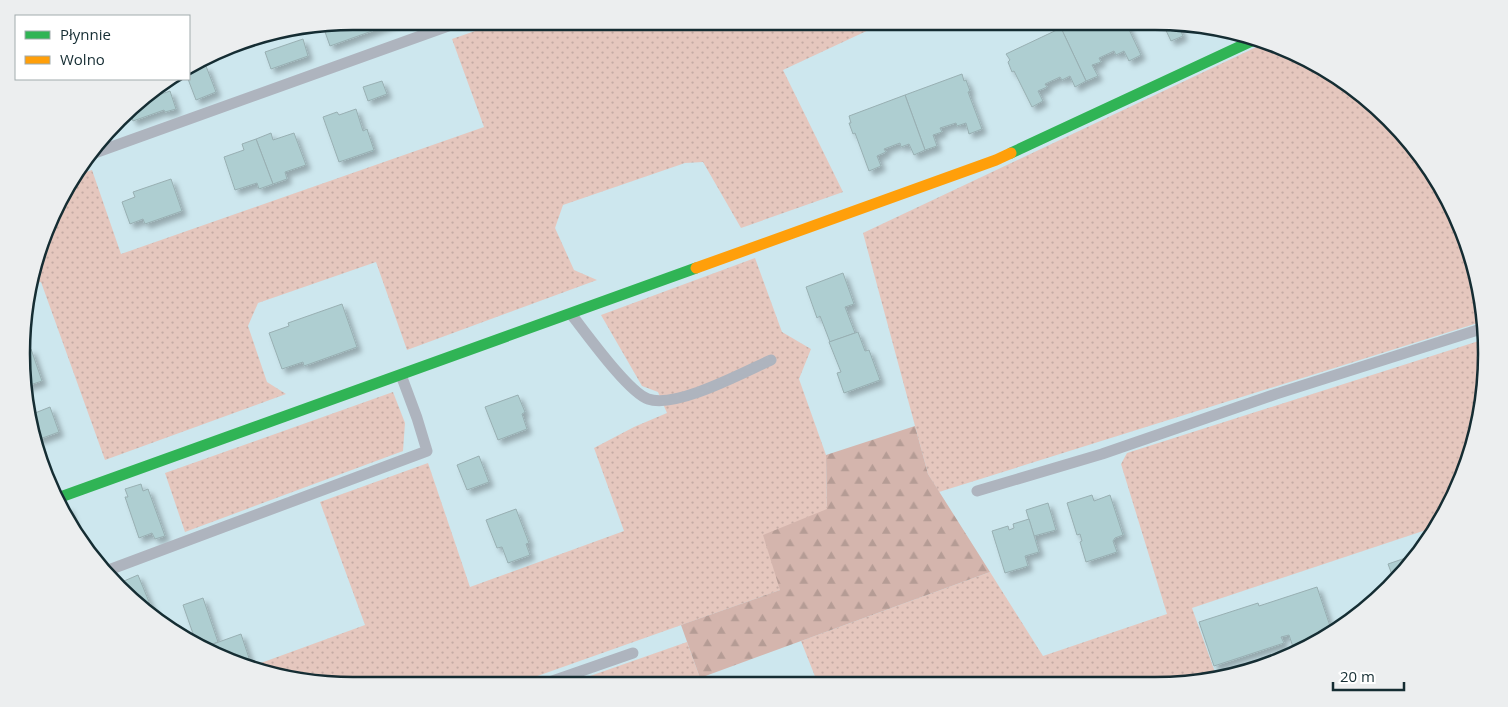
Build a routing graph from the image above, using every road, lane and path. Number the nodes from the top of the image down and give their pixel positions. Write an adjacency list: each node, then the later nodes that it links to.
1 (437, 30): 3 (lane)
2 (1246, 43): 4 (street)
3 (102, 150)
4 (571, 314): 6 (lane); 7 (street)
5 (1477, 330): 8 (lane)
6 (771, 360)
7 (401, 375): 9 (street); 10 (lane)
8 (977, 491)
9 (62, 495)
10 (112, 569)
11 (634, 653): 12 (lane)
12 (564, 677)

